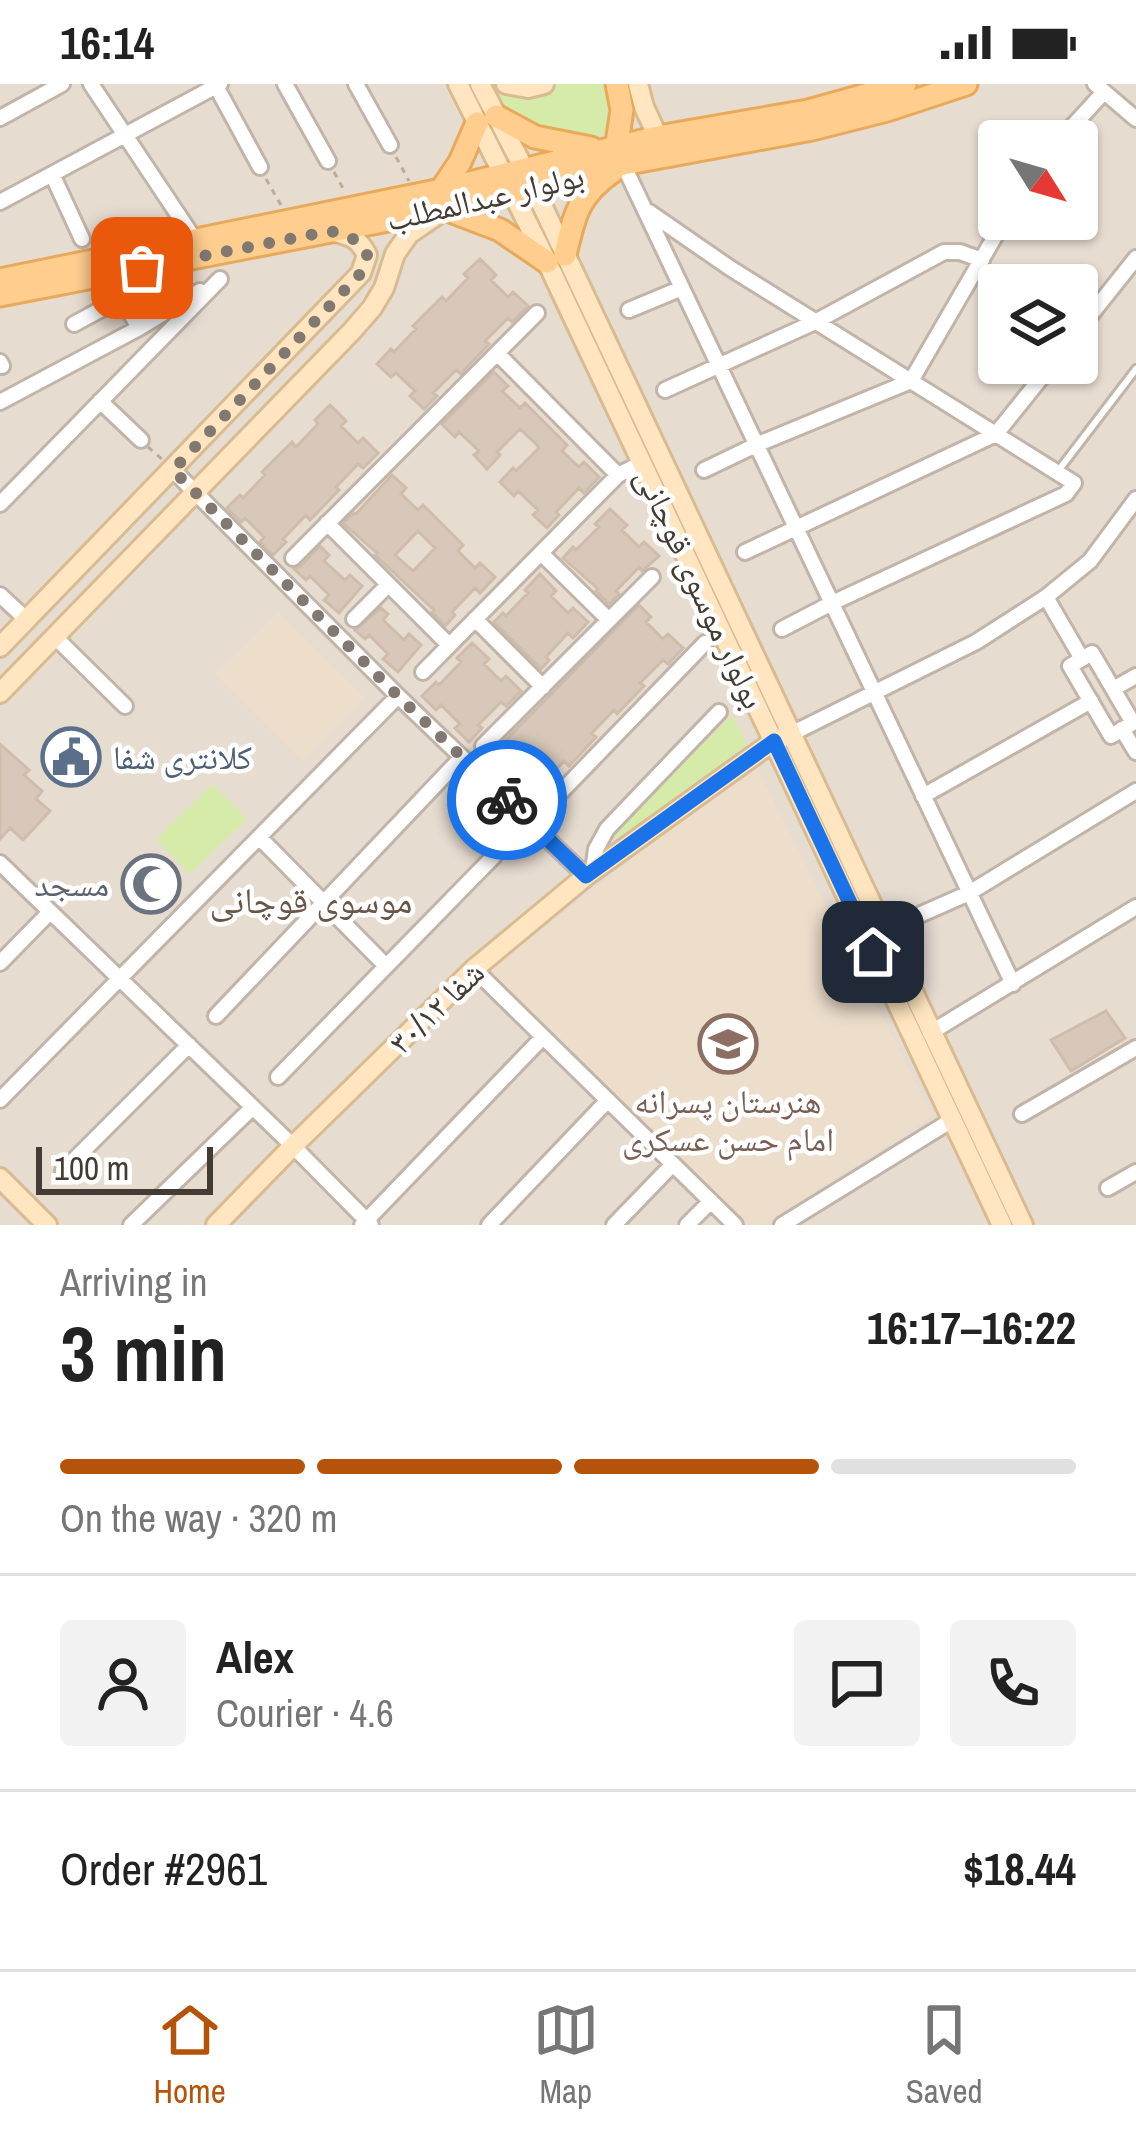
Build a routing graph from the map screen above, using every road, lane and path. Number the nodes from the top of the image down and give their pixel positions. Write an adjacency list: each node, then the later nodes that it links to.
1 (62, 84): 15 (street)
2 (91, 84): 19 (street)
3 (285, 84): 23 (street)
4 (356, 84): 21 (street)
5 (458, 84): 16 (street, بولوار موسوی قوچانی)
6 (480, 84): 16 (street, بولوار موسوی قوچانی)
7 (506, 84): 8 (street)
8 (544, 84)
9 (617, 84): 22 (main road)
10 (638, 84): 20 (street)
11 (904, 84): 20 (main road, بولوار عبدالمطلب)
12 (966, 84): 22 (main road, بولوار عبدالمطلب)
13 (218, 85): 19 (street); 24 (street)
14 (1100, 88): 17 (street); 18 (street)
15 (0, 118)
16 (486, 119): 22 (main road); 26 (street, بولوار موسوی قوچانی); 28 (main road)
17 (1136, 119)
18 (1075, 120)
19 (124, 135): 25 (street); 36 (street)
20 (658, 137): 22 (main road, بولوار عبدالمطلب)
21 (390, 145): 27 (path)
22 (616, 155): 26 (main road, بولوار عبدالمطلب); 31 (street); 38 (main road)
23 (328, 160): 30 (path)
24 (260, 166): 32 (path)
25 (52, 174): 29 (street); 34 (street)
26 (519, 182): 28 (main road, بولوار عبدالمطلب); 38 (street, بولوار موسوی قوچانی)
27 (416, 195): 28 (main road, بولوار عبدالمطلب); 30 (main road, بولوار عبدالمطلب)
28 (443, 200): 33 (main road, بولوار عبدالمطلب); 38 (main road); 51 (street)
29 (0, 202)
30 (353, 208): 32 (main road, بولوار عبدالمطلب)
31 (644, 209): 42 (street); 48 (street)
32 (289, 221): 36 (main road, بولوار عبدالمطلب)
33 (330, 231): 36 (main road, بولوار عبدالمطلب); 45 (street)
34 (82, 239)
35 (993, 240): 39 (street)
36 (202, 248): 40 (street); 41 (main road, بولوار عبدالمطلب); 43 (main road, بولوار عبدالمطلب)
37 (1136, 258): 44 (street)
38 (556, 259): 52 (street, بولوار موسوی قوچانی)
39 (982, 260): 48 (street); 56 (street)
40 (220, 279): 50 (street); 59 (street)
41 (0, 280)
42 (682, 288): 46 (street); 54 (street)
43 (0, 295)
44 (1098, 306)
45 (328, 307): 51 (street); 65 (street)
46 (629, 310)
47 (537, 313): 53 (street)
48 (815, 322): 54 (street); 56 (street)
49 (74, 324): 50 (street)
50 (139, 328): 60 (street)
51 (352, 331): 69 (street)
52 (597, 345): 64 (street, بولوار موسوی قوچانی); 103 (street, بولوار موسوی قوچانی)
53 (497, 353): 68 (street); 72 (street)
54 (719, 366): 58 (street); 63 (street)
55 (1136, 370): 67 (lane)
56 (911, 381): 61 (street); 63 (street)
57 (1036, 384): 61 (street)
58 (665, 390)
59 (100, 401): 62 (street); 71 (street)
60 (0, 402)
61 (996, 434): 67 (street); 73 (street)
62 (141, 440): 65 (path)
63 (757, 445): 66 (street); 73 (street)
64 (642, 463): 68 (street); 103 (street, بولوار موسوی قوچانی)
65 (173, 470): 69 (street); 84 (street)
66 (704, 470)
67 (1057, 472): 81 (street)
68 (618, 475): 75 (street)
69 (195, 490): 87 (street); 98 (street)
70 (1136, 499): 80 (street)
71 (0, 504)
72 (327, 524): 76 (street); 78 (street)
73 (795, 527): 74 (street); 81 (street)
74 (745, 552)
75 (541, 553): 83 (street); 85 (street)
76 (292, 558)
77 (652, 578): 85 (street)
78 (388, 585): 82 (street); 89 (street)
79 (0, 595): 84 (street)
80 (1046, 597): 91 (street); 97 (street)
81 (832, 603): 86 (street); 97 (street)
82 (355, 619)
83 (475, 619): 89 (street); 94 (street)
84 (27, 620): 90 (street)
85 (609, 620): 94 (street)
86 (782, 629)
87 (54, 637): 96 (street); 100 (street)
88 (705, 643): 109 (street)
89 (449, 645): 92 (street)
90 (0, 647)
91 (1082, 659): 95 (street); 99 (street)
92 (423, 672)
93 (1136, 676): 95 (street)
94 (543, 687): 104 (street)
95 (1113, 689): 102 (street)
96 (0, 693)
97 (874, 693): 103 (street); 108 (street)
98 (398, 696): 106 (street); 110 (street)
99 (1091, 701): 102 (street); 108 (street)
100 (125, 706)
101 (718, 712): 113 (street)
102 (1123, 729): 105 (street)
103 (782, 738): 113 (street, شفا ۳۰/۱۲); 125 (street, بولوار موسوی قوچانی); 134 (street, بولوار موسوی قوچانی)
104 (483, 746)
105 (1136, 752)
106 (462, 757): 109 (street); 115 (street)
107 (1136, 791): 114 (street)
108 (923, 796): 114 (street)
109 (531, 823): 113 (street)
110 (259, 837): 115 (street); 122 (street)
111 (494, 856): 120 (street)
112 (0, 863): 117 (street)
113 (590, 874): 121 (street, شفا ۳۰/۱۲)
114 (969, 893): 118 (street); 123 (street)
115 (323, 903): 120 (street); 124 (street)
116 (1136, 907): 123 (street)
117 (50, 912): 119 (street); 122 (street)
118 (917, 916)
119 (0, 963)
120 (386, 966): 129 (street)
121 (474, 969): 126 (street); 135 (street, شفا ۳۰/۱۲)
122 (119, 978): 127 (street); 130 (street)
123 (1012, 984): 125 (street)
124 (216, 1016)
125 (930, 1033): 152 (street, بولوار موسوی قوچانی)
126 (543, 1036): 131 (street); 142 (street)
127 (189, 1046): 132 (street); 137 (street)
128 (1136, 1048): 133 (street)
129 (278, 1077)
130 (0, 1100)
131 (608, 1100): 136 (street); 146 (street)
132 (253, 1107): 135 (street); 144 (street)
133 (1022, 1114)
134 (952, 1120): 150 (street); 151 (street, بولوار موسوی قوچانی)
135 (293, 1146): 142 (street); 145 (street, شفا ۳۰/۱۲)
136 (673, 1164): 141 (street); 147 (street)
137 (63, 1172)
138 (1136, 1172): 140 (street)
139 (0, 1178): 143 (street)
140 (1108, 1188)
141 (711, 1201): 148 (street); 149 (street)
142 (366, 1224)
143 (47, 1225)
144 (131, 1225)
145 (217, 1225)
146 (489, 1225)
147 (614, 1225)
148 (688, 1225)
149 (735, 1225)
150 (782, 1225)
151 (1002, 1225)
152 (1023, 1225)

